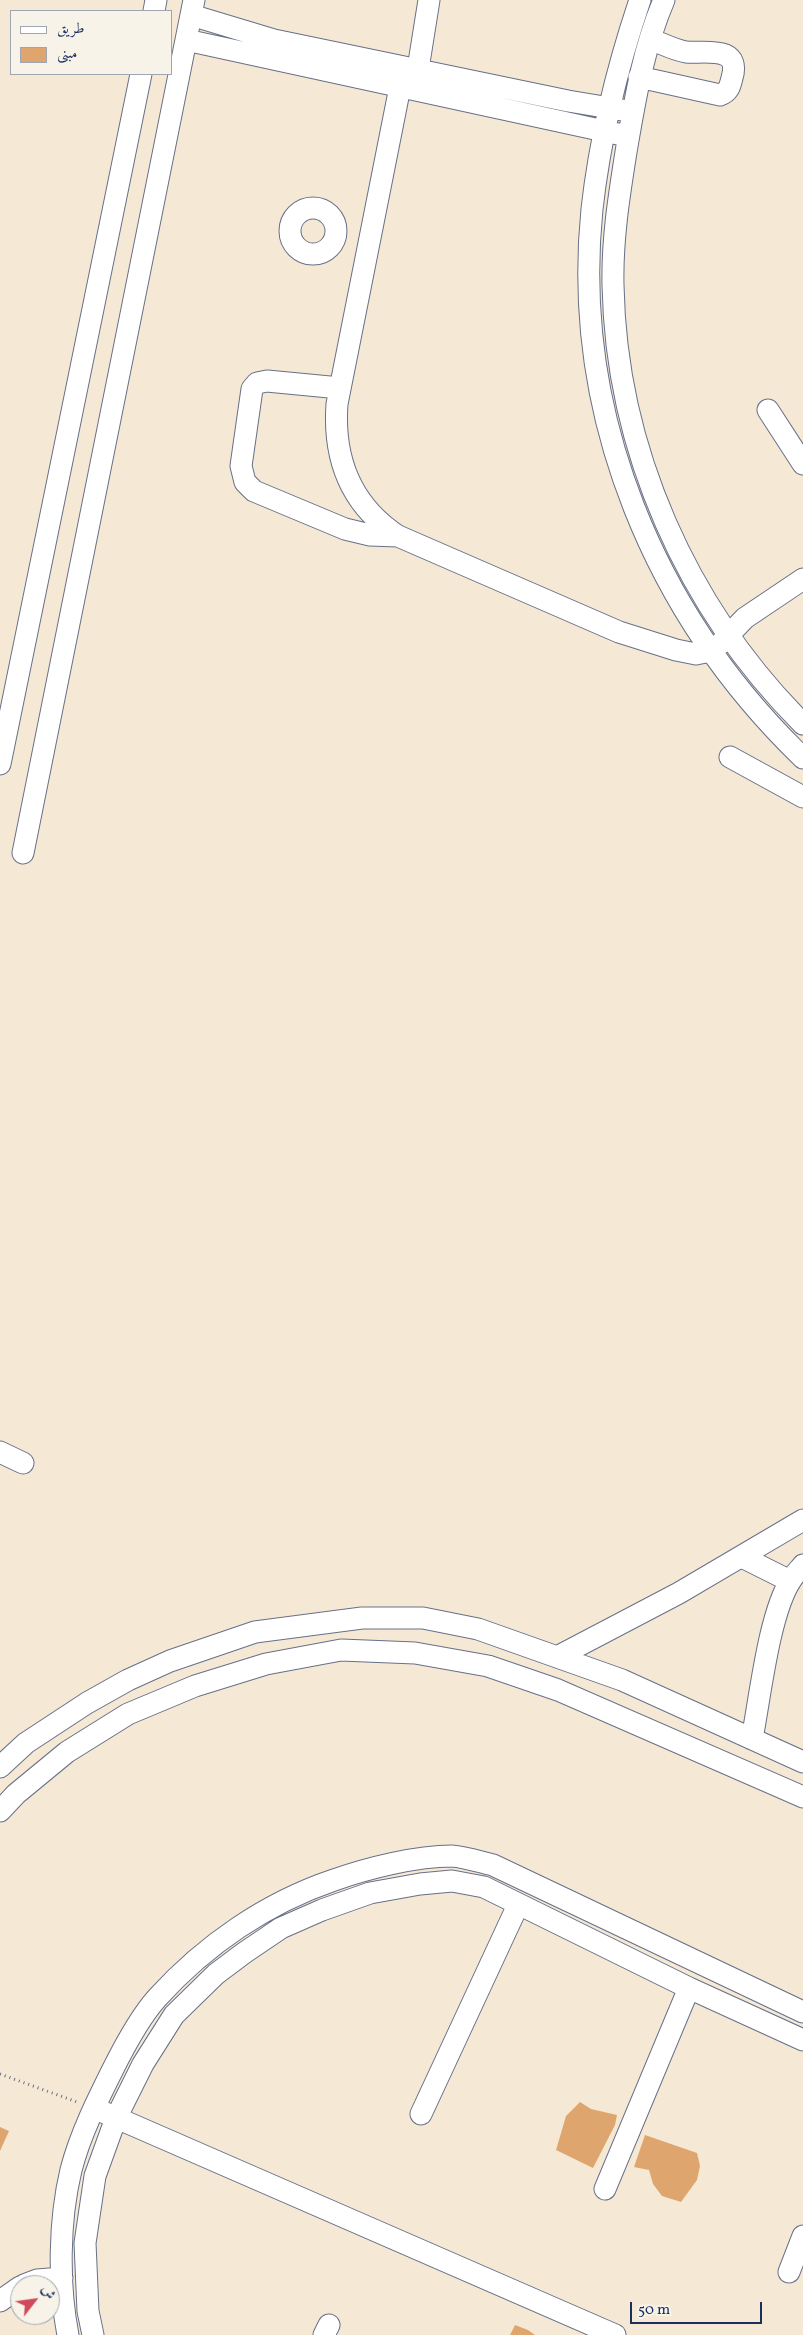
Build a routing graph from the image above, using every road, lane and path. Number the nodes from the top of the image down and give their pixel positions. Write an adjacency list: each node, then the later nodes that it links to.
1 (429, 0): 7 (street)
2 (640, 0): 11 (street)
3 (664, 0): 6 (street)
4 (193, 7): 5 (street); 7 (street)
5 (186, 40): 10 (street); 29 (street)
6 (650, 40): 9 (street); 9 (street)
7 (418, 69): 11 (street)
8 (141, 75): 27 (street)
9 (640, 77): 12 (street)
10 (400, 87): 13 (street); 16 (street)
11 (609, 108): 12 (street); 13 (street)
12 (632, 111): 14 (street)
13 (605, 131): 14 (street); 23 (street)
14 (629, 136): 22 (street)
15 (335, 236): 16 (street)
16 (368, 244): 17 (street)
17 (340, 388): 20 (street); 20 (street)
18 (768, 410): 19 (street)
19 (803, 464)
20 (398, 536): 23 (street)
21 (803, 579): 22 (street)
22 (727, 635): 23 (street); 24 (street)
23 (711, 650): 26 (street)
24 (803, 724)
25 (730, 757): 28 (street)
26 (803, 758)
27 (0, 764)
28 (803, 797)
29 (23, 853)
30 (0, 1452): 31 (street)
31 (22, 1462)
32 (803, 1520): 33 (street)
33 (742, 1556): 34 (street); 35 (street)
34 (797, 1573): 36 (street)
35 (556, 1657): 36 (street); 38 (street)
36 (752, 1739): 37 (street)
37 (796, 1758): 39 (street)
38 (0, 1767)
39 (775, 1784): 40 (street); 41 (street)
40 (803, 1797)
41 (0, 1811)
42 (518, 1905): 43 (street); 48 (street); 49 (street)
43 (689, 1988): 45 (street); 50 (street)
44 (803, 2012): 47 (street)
45 (803, 2040)
46 (0, 2074): 47 (path)
47 (94, 2107): 49 (street); 53 (street)
48 (421, 2114)
49 (116, 2118): 57 (street); 58 (street)
50 (605, 2190)
51 (803, 2236): 52 (street)
52 (788, 2272)
53 (62, 2278): 56 (street)
54 (10, 2292): 55 (street)
55 (0, 2301)
56 (68, 2335)
57 (92, 2335)
58 (615, 2335)

